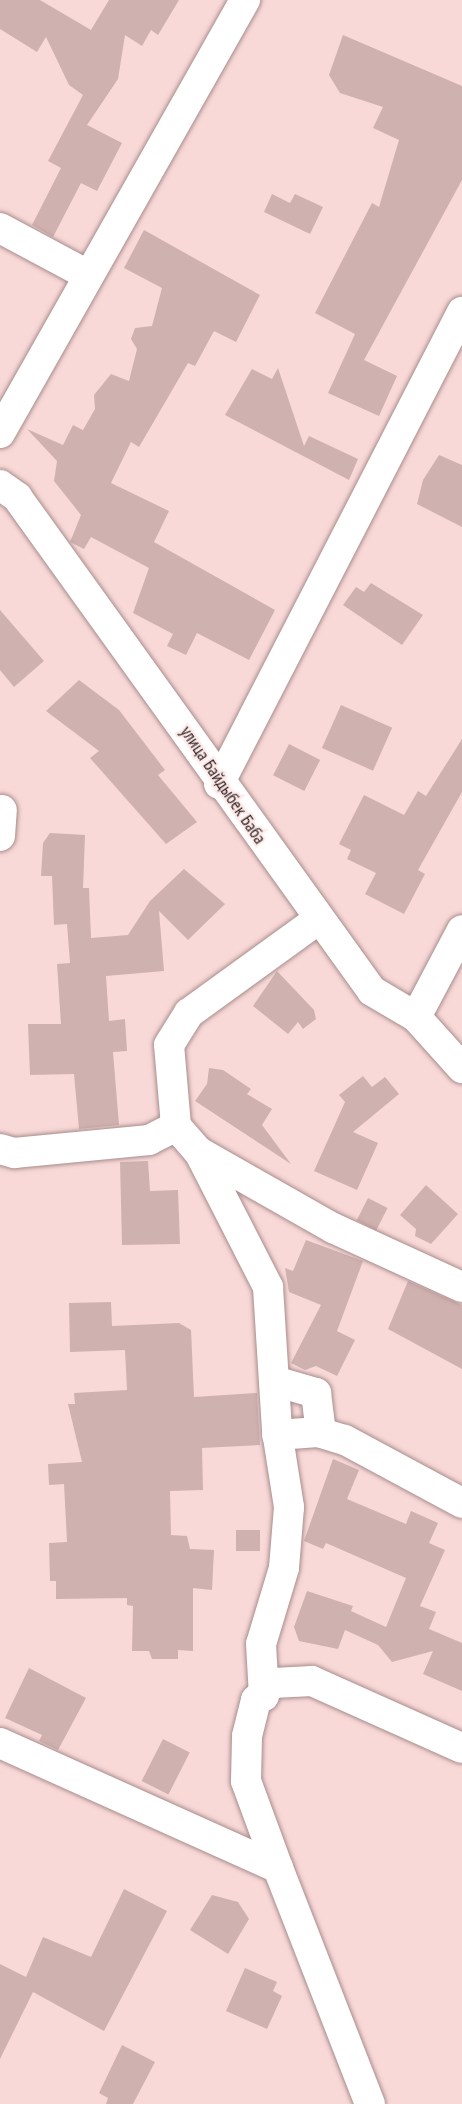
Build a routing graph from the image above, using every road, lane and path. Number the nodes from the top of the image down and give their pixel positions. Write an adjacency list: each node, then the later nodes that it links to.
1 (245, 0): 3 (street)
2 (0, 228): 3 (street)
3 (86, 274): 5 (street)
4 (462, 312): 7 (street)
5 (0, 433)
6 (0, 485): 7 (street, улица Байдыбек Баба)
7 (219, 784): 8 (street, улица Байдыбек Баба)
8 (319, 919): 10 (street, улица Байдыбек Баба); 12 (street)
9 (462, 930): 10 (street)
10 (416, 1017): 11 (street, улица Байдыбек Баба)
11 (462, 1068)
12 (176, 1126): 13 (street); 14 (street)
13 (0, 1149)
14 (199, 1152): 15 (street); 16 (street)
15 (462, 1287)
16 (274, 1382): 17 (street); 18 (street)
17 (321, 1433): 18 (street); 19 (street)
18 (277, 1435): 20 (street)
19 (462, 1503)
20 (264, 1696): 22 (street); 23 (street)
21 (0, 1743): 23 (street)
22 (462, 1748)
23 (278, 1868): 24 (street)
24 (370, 2104)

